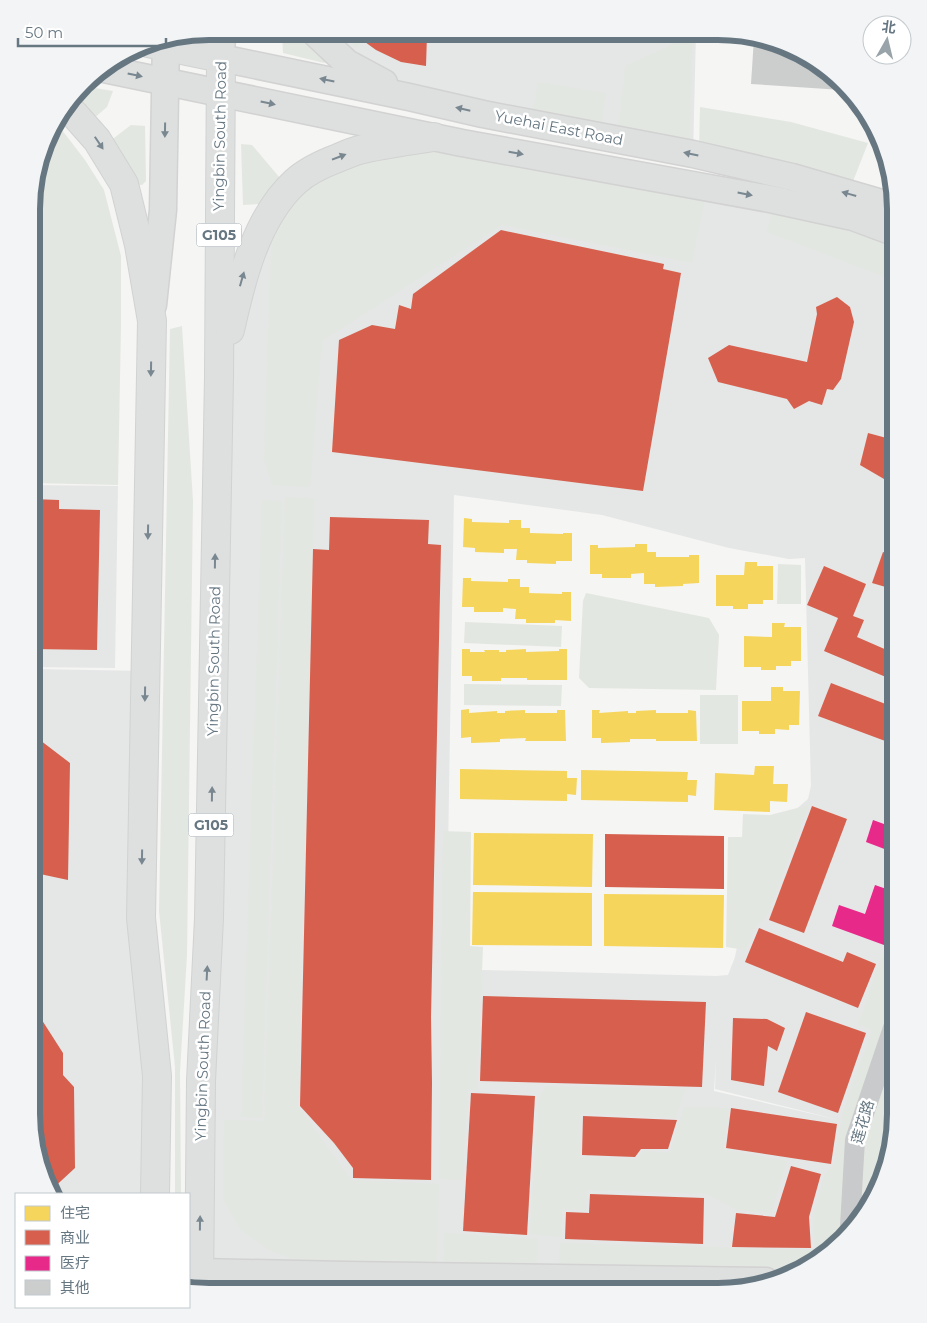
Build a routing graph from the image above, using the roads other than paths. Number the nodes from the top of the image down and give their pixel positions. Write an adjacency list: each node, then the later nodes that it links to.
1 (222, 40): 5 (main road, Yingbin South Road)
2 (323, 40): 9 (main road)
3 (169, 45): 5 (highway)
4 (161, 47): 7 (main road)
5 (221, 58): 8 (highway, Yingbin South Road / G105); 9 (main road, Yuehai East Road, one-way to 5)
6 (113, 71): 7 (main road, Yuehai East Road, one-way to 7)
7 (166, 82): 8 (main road, Yuehai East Road); 14 (main road, one-way to 14)
8 (221, 93): 11 (main road, Yuehai East Road, one-way to 11); 15 (highway, Yingbin South Road / G105)
9 (409, 97): 12 (main road, Yuehai East Road, one-way to 9)
10 (71, 112): 14 (highway, one-way to 14)
11 (434, 137): 13 (main road, Yuehai East Road, one-way to 13); 15 (highway, one-way to 11)
12 (887, 205)
13 (887, 230)
14 (152, 321): 17 (highway, one-way to 17)
15 (218, 377): 19 (highway, Yingbin South Road / G105, one-way to 15)
16 (887, 1046): 18 (street, 莲花路)
17 (155, 1193)
18 (850, 1218)
19 (199, 1281): 20 (main road)
20 (747, 1281)

